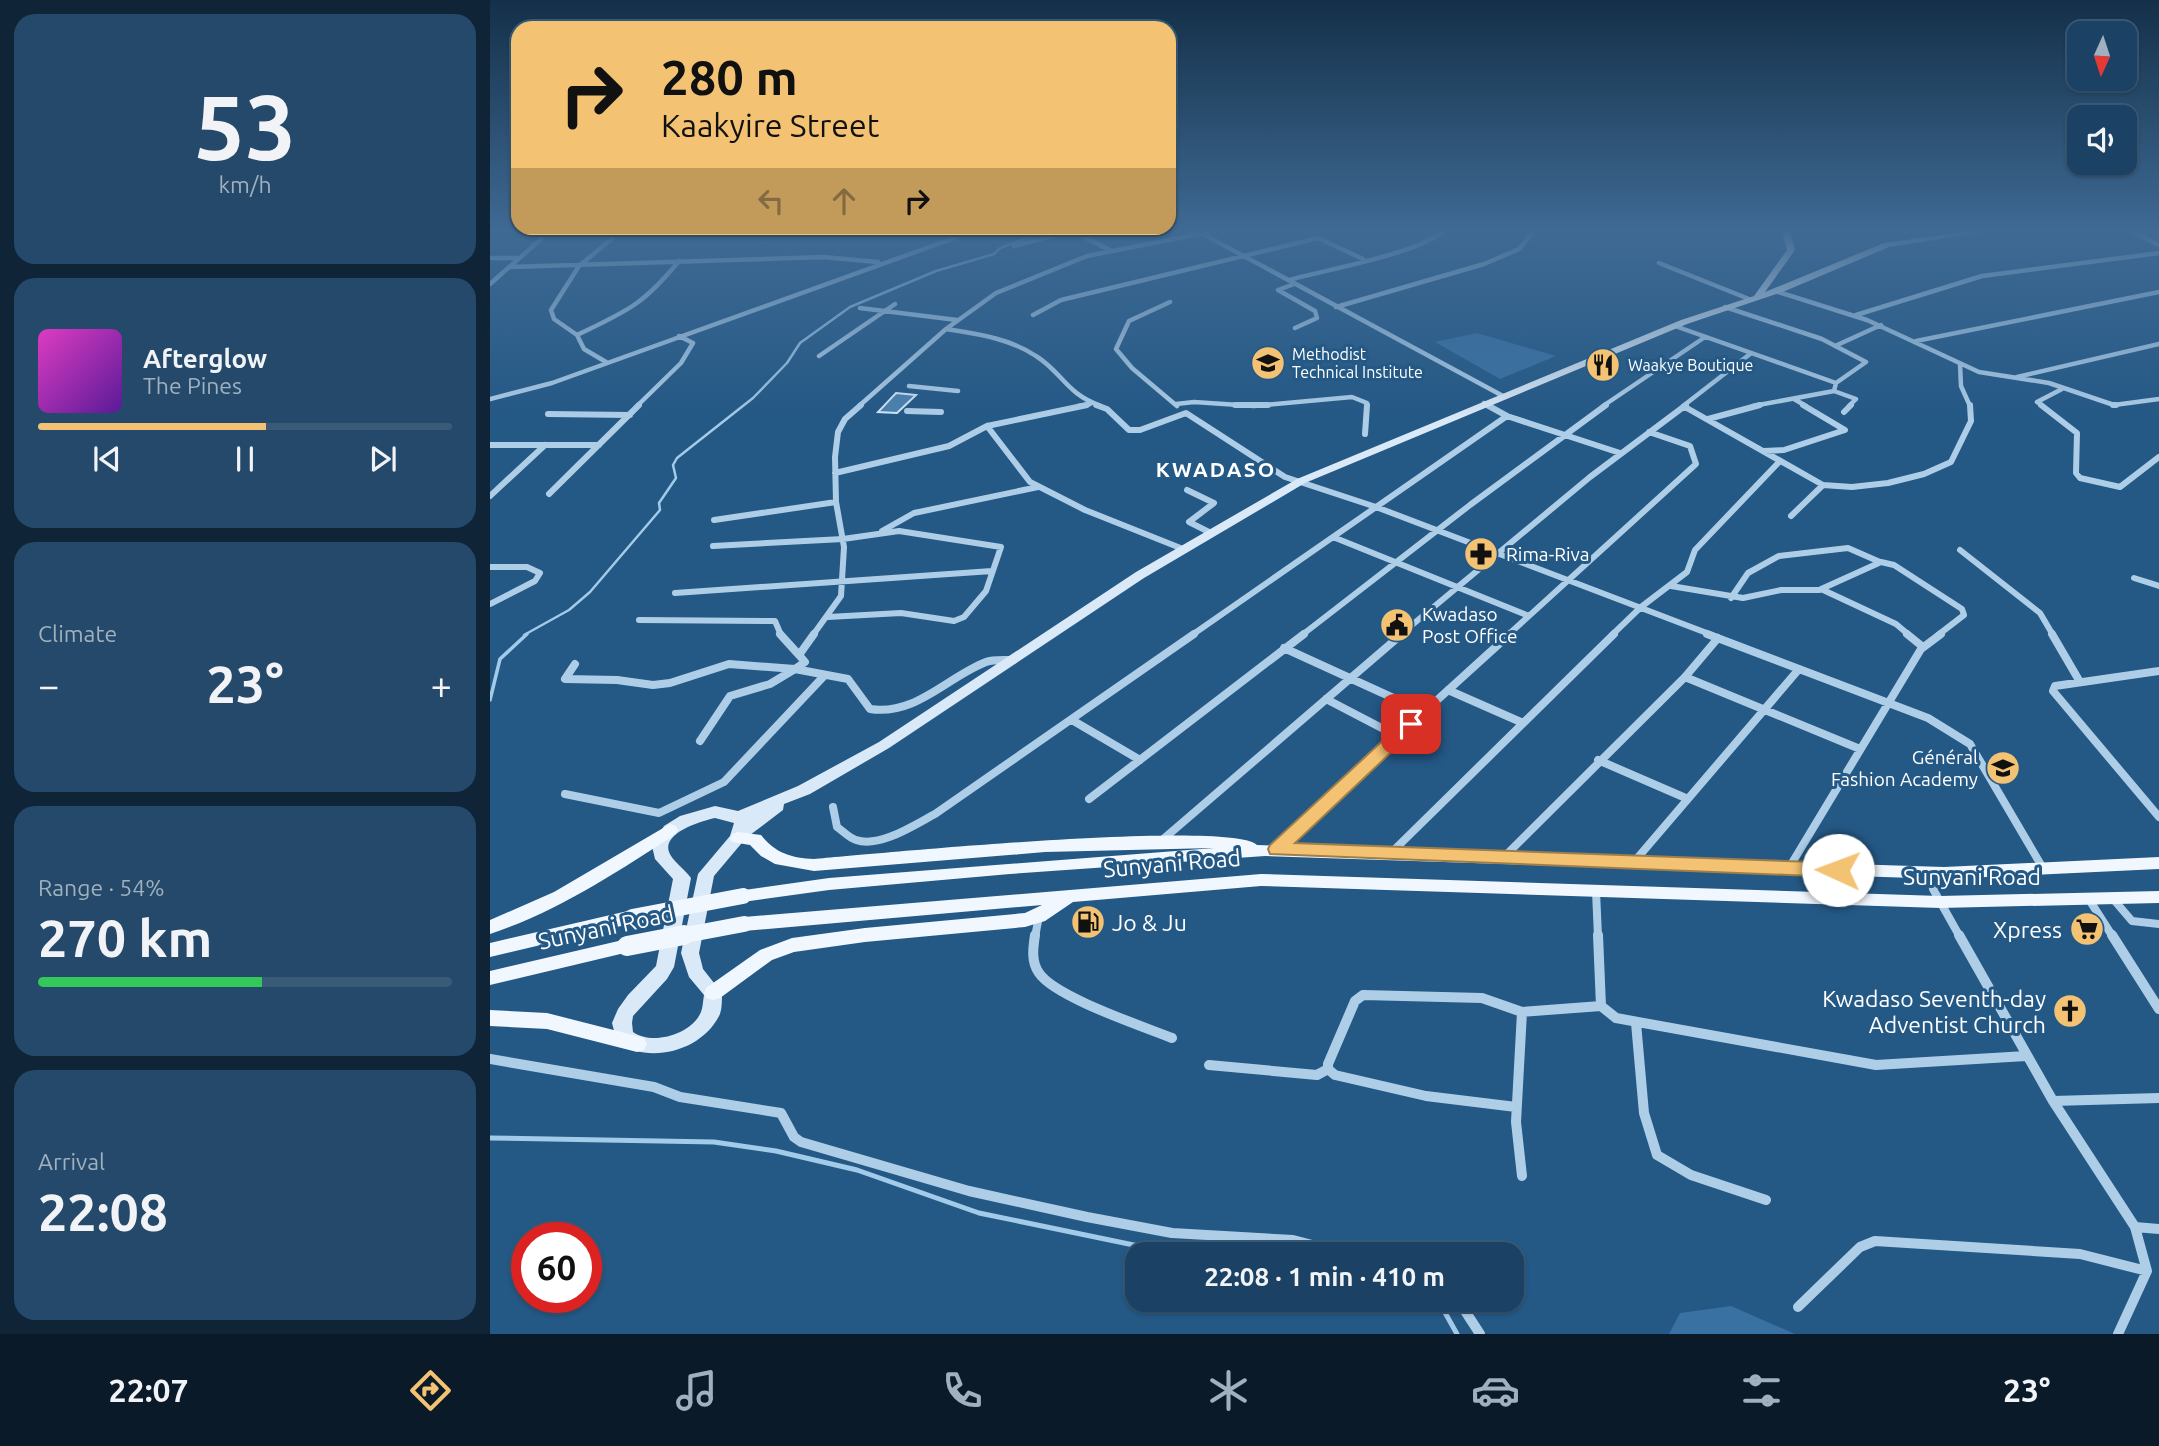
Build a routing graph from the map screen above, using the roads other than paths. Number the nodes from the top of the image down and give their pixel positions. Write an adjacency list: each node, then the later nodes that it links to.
1 (561, 294): 29 (street)
2 (651, 294): 29 (street)
3 (795, 294): 30 (street)
4 (996, 294): 24 (street)
5 (1085, 294): 22 (street)
6 (1287, 294): 27 (street)
7 (1314, 294): 18 (street)
8 (1378, 294): 18 (street)
9 (1745, 294): 15 (street)
10 (1756, 294): 15 (street)
11 (1763, 294): 15 (street)
12 (1786, 294): 23 (street)
13 (1922, 294): 23 (street)
14 (2148, 294): 32 (street)
15 (1753, 297): 19 (street)
16 (1170, 302): 51 (street)
17 (895, 304): 21 (street)
18 (1336, 307): 45 (street)
19 (1726, 307): 26 (street); 34 (street)
20 (860, 308): 21 (street)
21 (882, 312): 24 (street); 36 (street)
22 (1033, 315)
23 (1854, 315): 25 (street)
24 (958, 320): 28 (street)
25 (1881, 325): 32 (street); 34 (street)
26 (1675, 326): 31 (street); 45 (street)
27 (1294, 328)
28 (946, 329): 50 (street); 72 (street)
29 (577, 335): 37 (street)
30 (678, 336): 37 (street); 58 (street)
31 (1705, 337): 35 (street); 64 (street)
32 (1916, 341): 38 (street)
33 (2159, 344): 39 (street)
34 (1835, 346): 40 (street)
35 (1750, 354): 40 (street); 52 (street)
36 (820, 356)
37 (606, 362): 47 (street)
38 (1960, 364): 39 (street); 74 (street)
39 (2012, 378): 42 (street)
40 (1836, 383): 44 (street)
41 (909, 386): 43 (street)
42 (2063, 388): 48 (street); 70 (street)
43 (958, 391)
44 (1834, 391): 46 (street); 55 (street)
45 (1503, 396): 49 (street)
46 (1793, 398): 60 (street); 68 (street)
47 (490, 399)
48 (2159, 399)
49 (1484, 403): 59 (street); 73 (street)
50 (1091, 404): 56 (street); 61 (street)
51 (1175, 404): 56 (street); 63 (street)
52 (1685, 407): 60 (street); 62 (street)
53 (907, 411): 54 (street)
54 (941, 412)
55 (1844, 412)
56 (1186, 413): 73 (street)
57 (548, 414): 58 (street)
58 (631, 415): 67 (street)
59 (1507, 416): 64 (street); 80 (street)
60 (1708, 419): 68 (street)
61 (987, 426): 72 (street); 75 (street)
62 (1649, 432): 69 (street); 97 (street)
63 (1365, 434)
64 (1563, 435): 69 (street); 83 (street)
65 (490, 444): 66 (street)
66 (545, 445): 67 (street); 78 (street)
67 (599, 445): 77 (street)
68 (1761, 451): 71 (street)
69 (1620, 453): 91 (street)
70 (2159, 457)
71 (1780, 461): 74 (street); 99 (street)
72 (835, 472): 79 (street)
73 (1301, 481): 80 (street); 85 (street)
74 (1823, 485): 81 (street)
75 (1038, 486): 84 (street); 89 (street)
76 (1188, 490): 85 (street)
77 (549, 494)
78 (490, 496)
79 (836, 502): 82 (street); 87 (street)
80 (1376, 507): 83 (street); 86 (street)
81 (1791, 516)
82 (714, 520)
83 (1437, 530): 91 (street); 92 (street)
84 (880, 531): 87 (street); 95 (street)
85 (1211, 533): 89 (street)
86 (1332, 537): 92 (street); 128 (street)
87 (843, 539): 88 (street); 98 (street)
88 (713, 546)
89 (1183, 549): 114 (street)
90 (1960, 550): 122 (street)
91 (1497, 554): 97 (street); 101 (street)
92 (1395, 562): 101 (street); 112 (street)
93 (1881, 562): 102 (street); 104 (street); 111 (street)
94 (490, 567): 105 (street)
95 (992, 571): 98 (street); 108 (street)
96 (2134, 578): 100 (street)
97 (1568, 581): 106 (street); 107 (street)
98 (843, 582): 103 (street); 108 (street)
99 (1671, 586): 104 (street); 106 (street)
100 (2159, 586)
101 (1458, 587): 107 (street); 121 (street)
102 (1821, 589): 104 (street); 111 (street)
103 (675, 593)
104 (1731, 598)
105 (490, 604)
106 (1641, 607): 110 (street); 129 (street)
107 (1529, 616): 123 (street)
108 (828, 617): 113 (street)
109 (639, 620): 113 (street)
110 (1718, 638): 117 (street); 120 (street)
111 (1923, 647): 125 (street)
112 (1284, 648): 121 (street); 133 (street)
113 (799, 655): 116 (street)
114 (1014, 660): 119 (street); 141 (street)
115 (575, 663): 116 (street)
116 (795, 669): 119 (street); 131 (street)
117 (1798, 669): 125 (street); 126 (street)
118 (2159, 671): 122 (street)
119 (824, 676): 135 (street)
120 (1685, 677): 126 (street); 134 (street)
121 (1351, 678): 124 (street); 127 (street)
122 (2080, 682): 139 (street)
123 (1448, 690): 127 (street); 129 (street)
124 (1326, 699): 130 (street); 142 (street)
125 (1887, 702): 132 (street); 149 (street)
126 (1766, 708): 132 (street); 137 (street)
127 (1424, 712): 130 (street)
128 (1072, 720): 133 (street); 138 (street)
129 (1522, 723): 144 (street)
130 (1397, 736): 143 (street)
131 (700, 741)
132 (1860, 749): 148 (street)
133 (1140, 760): 136 (street)
134 (1598, 760): 137 (street); 145 (street)
135 (565, 794)
136 (1088, 799)
137 (1688, 799): 146 (street)
138 (833, 807)
139 (2159, 817)
140 (670, 830): 141 (street); 159 (main road); 169 (street)
141 (739, 830): 142 (main road); 162 (street)
142 (1160, 841): 143 (main road)
143 (1271, 849): 144 (main road); 160 (main road, bridge)
144 (1392, 852): 145 (main road)
145 (1505, 856): 146 (main road)
146 (1634, 862): 148 (main road)
147 (2159, 863): 149 (main road)
148 (1789, 868): 150 (main road)
149 (2044, 870): 150 (main road)
150 (1944, 873): 156 (street)
151 (1596, 891): 152 (main road, Sunyani Road); 156 (main road, Sunyani Road); 163 (street)
152 (1070, 896): 157 (main road); 161 (main road, Sunyani Road, bridge)
153 (2159, 897): 154 (main road, Sunyani Road)
154 (2114, 900): 155 (main road, Sunyani Road); 158 (street)
155 (2090, 901): 156 (main road, Sunyani Road); 164 (street)
156 (1940, 902): 170 (street)
157 (1039, 916): 162 (main road); 168 (street)
158 (2159, 924)
159 (490, 927)
160 (490, 950)
161 (490, 978)
162 (713, 993): 169 (street)
163 (1601, 1006): 165 (street); 167 (street)
164 (2159, 1009)
165 (1522, 1012): 173 (street); 176 (street)
166 (490, 1018): 169 (main road)
167 (1636, 1023): 170 (street); 178 (street)
168 (1172, 1038)
169 (637, 1044)
170 (2026, 1056): 175 (street)
171 (490, 1059): 181 (street)
172 (1209, 1065): 173 (street)
173 (1328, 1069): 176 (street)
174 (2159, 1098): 175 (street)
175 (2053, 1101): 179 (street)
176 (1516, 1107): 177 (street)
177 (1522, 1176)
178 (1766, 1200)
179 (2135, 1227): 180 (street); 182 (street)
180 (2159, 1229)
181 (1301, 1242)
182 (2147, 1271): 183 (street); 186 (street)
183 (1798, 1307)
184 (1465, 1312): 185 (street)
185 (1479, 1334)
186 (2118, 1334)

